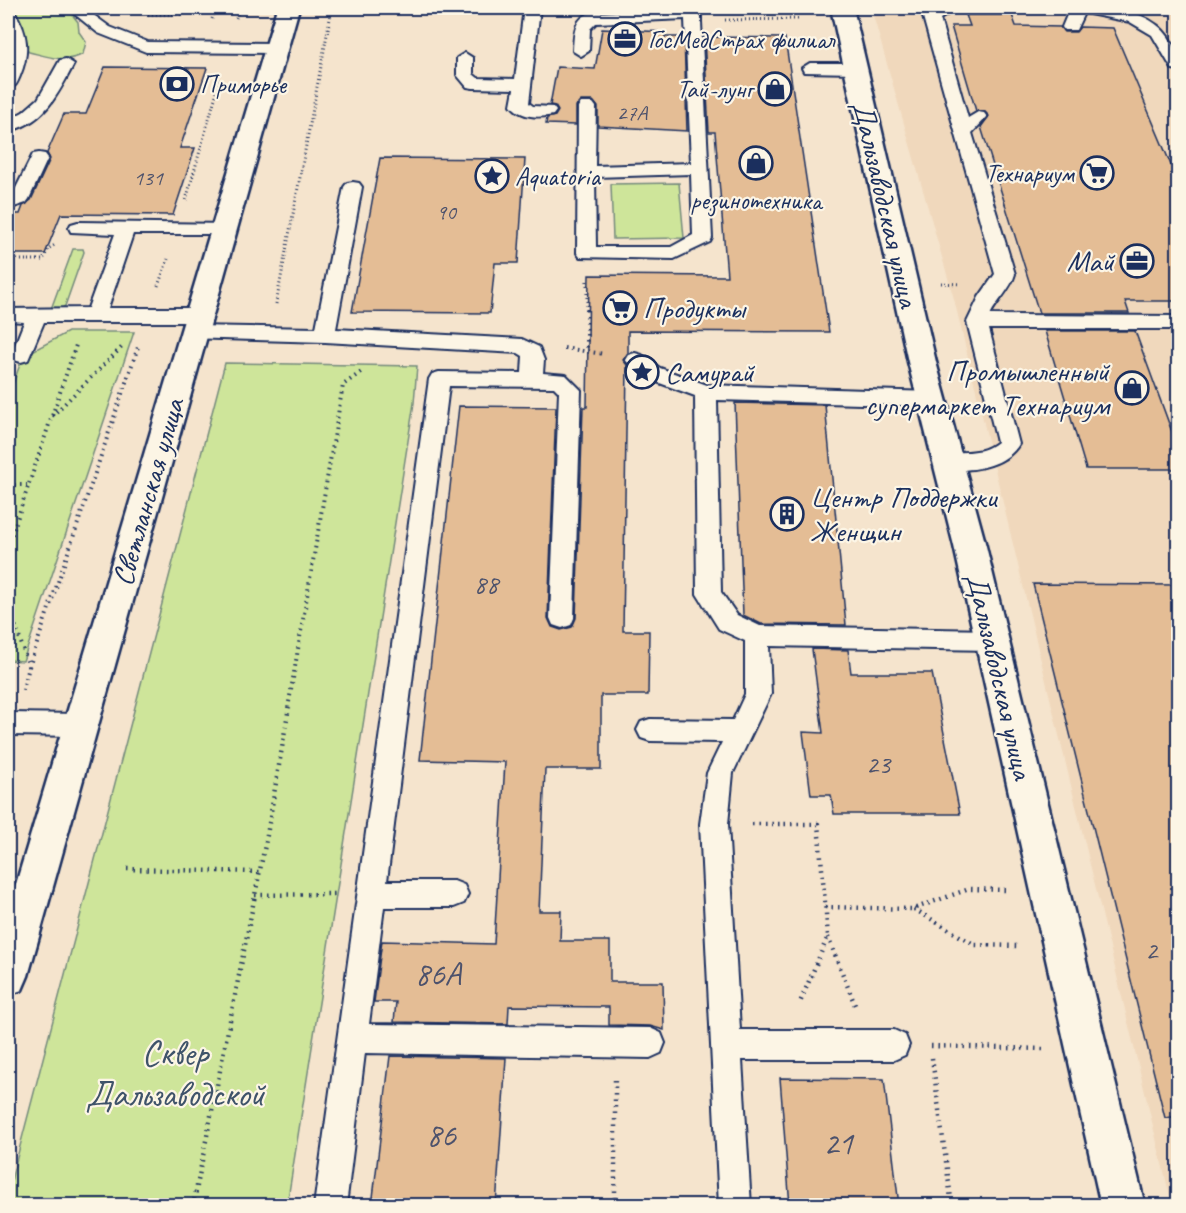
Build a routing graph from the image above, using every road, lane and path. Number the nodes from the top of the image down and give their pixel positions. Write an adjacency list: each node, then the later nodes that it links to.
1 (75, 8): 19 (lane)
2 (185, 8): 13 (path)
3 (288, 8): 19 (street, Светланская улица)
4 (332, 8): 50 (path)
5 (532, 8): 27 (lane)
6 (842, 8): 25 (street, Дальзаводская улица)
7 (950, 8): 32 (lane)
8 (1078, 8): 16 (lane)
9 (1083, 8): 11 (lane)
10 (696, 11): 20 (lane); 34 (lane)
11 (1133, 13): 17 (lane)
12 (8, 14): 26 (lane)
13 (183, 14)
14 (799, 19): 15 (path)
15 (740, 20)
16 (1070, 27)
17 (1158, 32): 18 (lane); 23 (lane)
18 (1179, 32)
19 (276, 48): 40 (street, Светланская улица)
20 (581, 51)
21 (465, 58): 27 (lane)
22 (66, 64): 31 (lane)
23 (1179, 64)
24 (810, 68): 25 (lane)
25 (856, 68): 59 (street, Дальзаводская улица)
26 (8, 84)
27 (522, 84): 29 (lane)
28 (587, 107): 35 (lane)
29 (547, 111)
30 (978, 117): 32 (lane)
31 (8, 126)
32 (963, 132): 47 (lane)
33 (39, 158): 37 (lane)
34 (699, 168): 35 (lane); 42 (lane)
35 (586, 172): 42 (lane)
36 (353, 187): 51 (lane)
37 (8, 204)
38 (78, 228): 39 (lane)
39 (126, 228): 40 (lane); 46 (lane)
40 (224, 228): 49 (street, Светланская улица)
41 (56, 244): 43 (path)
42 (587, 253): 54 (path)
43 (13, 260)
44 (8, 315): 45 (lane)
45 (37, 315): 46 (lane); 55 (lane)
46 (91, 315): 49 (lane); 60 (path)
47 (977, 321): 48 (lane); 61 (lane)
48 (1179, 322)
49 (196, 324): 50 (lane); 71 (street, Светланская улица)
50 (270, 334): 51 (lane)
51 (325, 335): 52 (lane)
52 (405, 339): 57 (lane); 76 (path)
53 (128, 341): 60 (path)
54 (587, 350)
55 (21, 356)
56 (635, 360): 58 (lane)
57 (532, 379): 66 (lane); 78 (lane)
58 (705, 392): 59 (lane); 67 (lane)
59 (932, 399): 61 (street, Дальзаводская улица)
60 (52, 416): 62 (path)
61 (948, 461): 68 (street, Дальзаводская улица)
62 (27, 485): 63 (path); 64 (path)
63 (8, 486)
64 (8, 546)
65 (8, 603): 69 (path)
66 (562, 618)
67 (757, 636): 68 (lane); 73 (lane)
68 (992, 640): 98 (street, Дальзаводская улица)
69 (24, 690)
70 (8, 724): 71 (lane)
71 (81, 725): 85 (street, Светланская улица)
72 (650, 730): 73 (lane)
73 (741, 731): 74 (lane)
74 (714, 824): 81 (path); 89 (lane)
75 (127, 869): 76 (path)
76 (259, 872): 80 (path)
77 (1009, 891): 82 (path)
78 (372, 894): 79 (lane); 80 (path); 86 (lane)
79 (454, 894)
80 (255, 895): 93 (path)
81 (825, 907): 82 (path); 83 (path)
82 (913, 909): 84 (path)
83 (828, 936): 90 (path); 91 (path)
84 (1029, 947)
85 (8, 976)
86 (351, 1038): 87 (lane); 94 (lane)
87 (615, 1043): 88 (lane); 95 (path)
88 (650, 1043)
89 (727, 1045): 90 (lane); 96 (lane)
90 (783, 1045): 91 (lane)
91 (882, 1045)
92 (1047, 1049): 97 (path)
93 (193, 1206)
94 (330, 1206)
95 (615, 1206)
96 (735, 1206)
97 (952, 1206)
98 (1123, 1206)

